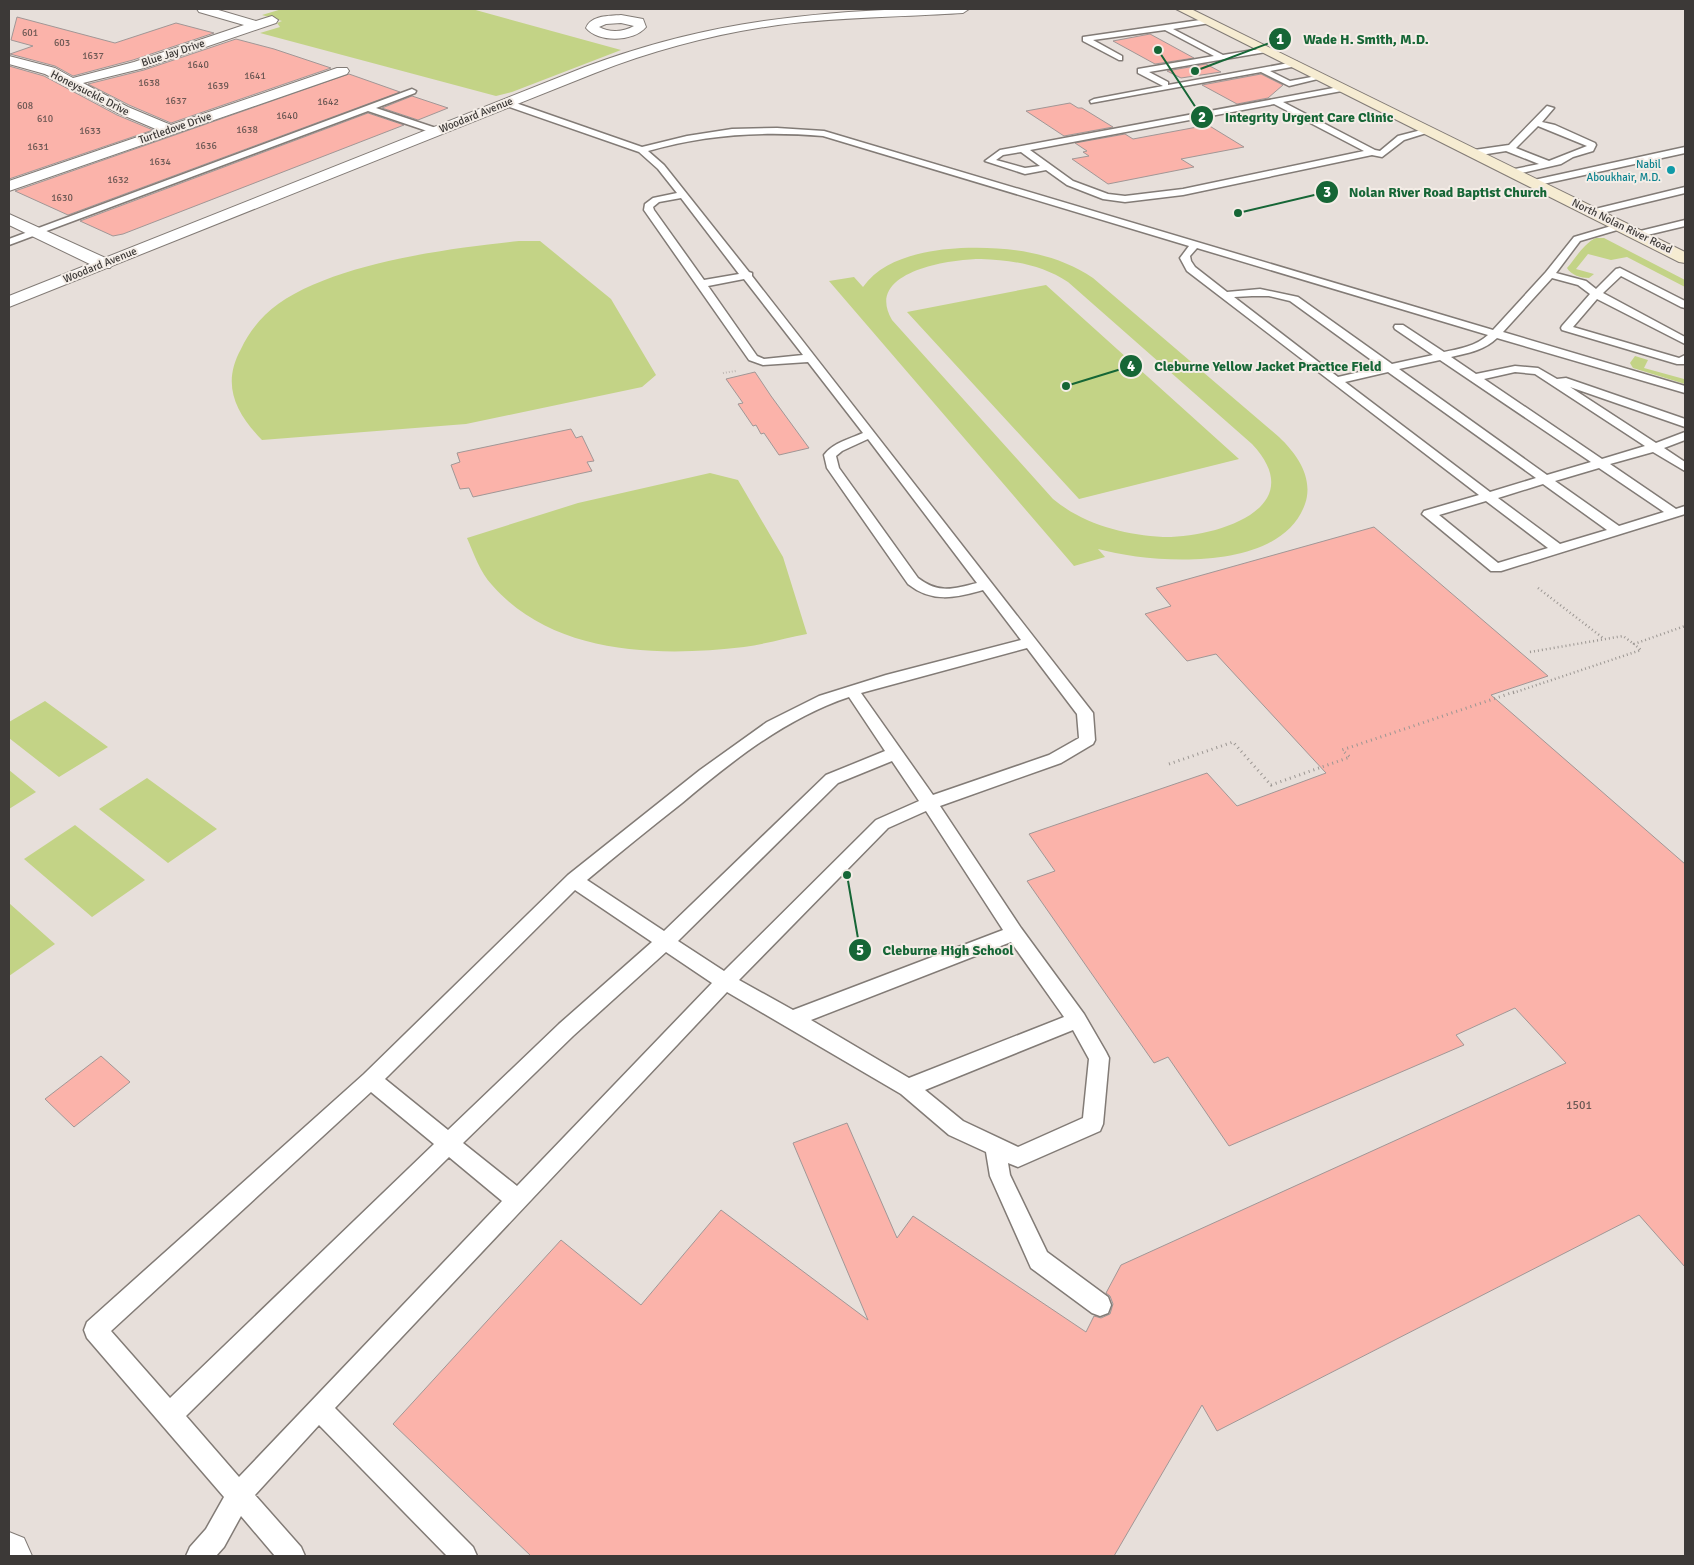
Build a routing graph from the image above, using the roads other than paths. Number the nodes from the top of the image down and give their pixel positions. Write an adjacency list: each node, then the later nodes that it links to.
1 (203, 9): 8 (street)
2 (638, 9): 10 (street)
3 (962, 9): 5 (street, Woodard Avenue)
4 (1182, 9): 7 (main road, North Nolan River Road)
5 (888, 11): 10 (street, Woodard Avenue)
6 (272, 20): 8 (street, Blue Jay Drive)
7 (1207, 21): 9 (lane); 11 (main road, North Nolan River Road)
8 (255, 25): 19 (street, Blue Jay Drive)
9 (1166, 28): 12 (lane); 13 (lane)
10 (662, 44): 25 (street, Woodard Avenue)
11 (1266, 50): 12 (lane); 15 (main road, North Nolan River Road)
12 (1222, 57): 20 (lane)
13 (1119, 58)
14 (9, 60): 19 (street, Honeysuckle Drive)
15 (1294, 64): 16 (lane); 18 (main road, North Nolan River Road)
16 (1262, 70): 18 (lane); 23 (lane)
17 (342, 71): 29 (street, Turtledove Drive)
18 (1322, 77): 21 (main road, North Nolan River Road)
19 (72, 82): 29 (street, Honeysuckle Drive)
20 (1165, 84)
21 (1344, 88): 24 (lane); 31 (main road, North Nolan River Road)
22 (412, 91): 26 (lane)
23 (1094, 101)
24 (1275, 101): 33 (lane); 36 (lane)
25 (507, 103): 30 (street, Woodard Avenue); 34 (lane)
26 (368, 108): 30 (lane); 51 (lane)
27 (1550, 108): 28 (lane)
28 (1536, 123): 32 (lane); 38 (lane)
29 (170, 130): 42 (street, Turtledove Drive)
30 (436, 131): 56 (street, Woodard Avenue)
31 (1429, 131): 36 (lane); 37 (main road, North Nolan River Road)
32 (1507, 148): 37 (lane); 38 (lane)
33 (1023, 149): 39 (lane); 39 (lane)
34 (642, 150): 45 (lane); 54 (lane)
35 (1685, 150): 41 (lane)
36 (1372, 152): 39 (lane)
37 (1474, 153): 40 (main road, North Nolan River Road)
38 (1548, 164): 40 (lane)
39 (1048, 167)
40 (1513, 172): 41 (main road, North Nolan River Road)
41 (1534, 183): 47 (main road, North Nolan River Road)
42 (9, 186)
43 (1685, 190): 44 (lane)
44 (1670, 194): 46 (lane); 47 (lane)
45 (684, 195): 58 (lane); 59 (lane)
46 (1685, 201)
47 (1594, 212): 50 (main road, North Nolan River Road)
48 (9, 219): 51 (street)
49 (1685, 223): 52 (lane)
50 (1621, 226): 52 (main road, North Nolan River Road); 57 (lane)
51 (35, 232): 53 (lane); 56 (street)
52 (1638, 234): 55 (main road, North Nolan River Road)
53 (9, 242)
54 (1196, 244): 61 (lane); 65 (lane)
55 (1684, 256)
56 (104, 264): 62 (street, Woodard Avenue)
57 (1550, 274): 60 (lane); 65 (lane)
58 (748, 275): 59 (lane); 69 (lane)
59 (701, 284): 69 (lane)
60 (1596, 294): 63 (lane); 66 (lane); 67 (lane)
61 (1226, 296): 72 (lane); 75 (lane)
62 (9, 302)
63 (1685, 305)
64 (1399, 327): 68 (lane)
65 (1496, 333): 68 (lane); 71 (lane)
66 (1685, 341)
67 (1625, 346): 70 (lane); 71 (lane)
68 (1442, 356): 72 (lane); 74 (lane)
69 (811, 358): 78 (lane)
70 (1685, 358)
71 (1610, 367): 76 (lane)
72 (1391, 368): 75 (lane); 83 (lane)
73 (1538, 371): 74 (lane); 77 (lane); 80 (lane)
74 (1475, 378): 81 (lane)
75 (1336, 381): 84 (lane)
76 (1685, 390)
77 (1685, 423)
78 (870, 434): 88 (lane); 88 (lane)
79 (1685, 436): 80 (lane)
80 (1655, 447): 81 (lane); 82 (lane)
81 (1600, 463): 83 (lane); 85 (lane)
82 (1685, 467)
83 (1545, 480): 84 (lane); 86 (lane)
84 (1488, 497): 87 (lane); 87 (lane)
85 (1680, 511): 86 (lane)
86 (1617, 531): 87 (lane)
87 (1558, 549)
88 (986, 585): 89 (lane)
89 (1030, 642): 90 (lane); 92 (lane)
90 (852, 691): 91 (lane); 93 (lane)
91 (894, 754): 92 (lane); 95 (lane)
92 (929, 802): 94 (lane); 96 (lane)
93 (574, 880): 95 (lane); 99 (lane)
94 (1016, 933): 97 (lane); 98 (lane)
95 (665, 942): 96 (lane); 101 (lane)
96 (724, 982): 97 (lane); 103 (lane)
97 (792, 1019): 100 (lane)
98 (1077, 1020): 100 (lane); 102 (lane)
99 (371, 1080): 101 (lane); 106 (lane)
100 (908, 1088): 102 (lane)
101 (450, 1144): 103 (lane); 106 (lane)
102 (995, 1146): 104 (lane)
103 (518, 1200): 105 (lane)
104 (1100, 1305)
105 (318, 1408): 107 (lane); 112 (lane)
106 (170, 1415): 107 (lane)
107 (238, 1496): 110 (lane); 111 (lane)
108 (9, 1553): 109 (street)
109 (11, 1556)
110 (199, 1556)
111 (292, 1556)
112 (464, 1556)

